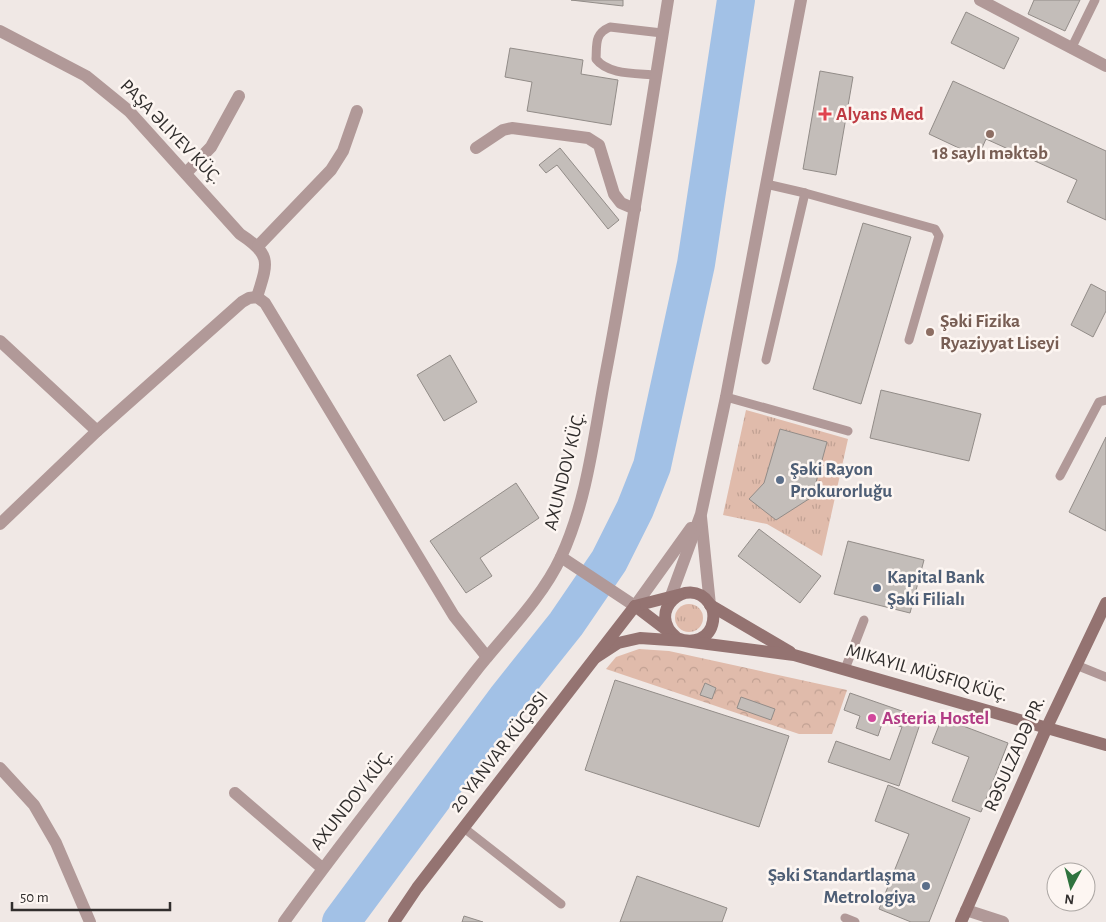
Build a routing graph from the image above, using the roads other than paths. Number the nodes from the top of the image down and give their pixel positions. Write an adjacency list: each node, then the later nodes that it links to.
1 (668, 0): 6 (street, AXUNDOV KÜÇ.)
2 (802, 0): 14 (street)
3 (980, 0): 7 (street)
4 (1095, 0): 7 (lane)
5 (0, 31): 13 (street, PAŞA ƏLIYEV KÜÇ.)
6 (662, 33): 9 (street, AXUNDOV KÜÇ.); 9 (lane)
7 (1071, 49): 8 (street)
8 (1106, 66)
9 (656, 76): 16 (street, AXUNDOV KÜÇ.)
10 (239, 96): 13 (street)
11 (357, 111): 17 (street)
12 (476, 148): 16 (street)
13 (186, 172): 17 (street, PAŞA ƏLIYEV KÜÇ.)
14 (766, 184): 15 (lane); 22 (street)
15 (805, 193): 19 (lane); 21 (lane)
16 (635, 209): 29 (street, AXUNDOV KÜÇ.)
17 (258, 246): 18 (street)
18 (257, 296): 24 (street); 37 (street)
19 (910, 340)
20 (0, 341): 24 (street)
21 (766, 360)
22 (726, 397): 25 (lane); 27 (street)
23 (1106, 400): 26 (lane)
24 (97, 431): 28 (street)
25 (848, 431)
26 (1060, 476)
27 (701, 514): 30 (street); 32 (street); 33 (street)
28 (0, 524)
29 (561, 557): 33 (street); 37 (street, AXUNDOV KÜÇ.)
30 (676, 595): 32 (main road); 33 (main road); 35 (main road)
31 (1106, 603): 39 (main road, RƏSULZADƏ PR.)
32 (710, 605): 35 (main road); 36 (main road)
33 (635, 606): 35 (main road); 38 (main road, 20 YANVAR KÜÇƏSI)
34 (864, 620): 40 (lane)
35 (680, 640): 36 (main road); 38 (main road)
36 (794, 655): 40 (main road)
37 (487, 657): 47 (street, AXUNDOV KÜÇ.)
38 (595, 658): 46 (main road, 20 YANVAR KÜÇƏSI)
39 (1076, 665): 41 (lane); 42 (main road, RƏSULZADƏ PR.)
40 (846, 669): 42 (main road)
41 (1106, 677)
42 (1047, 727): 43 (main road); 49 (main road, RƏSULZADƏ PR.)
43 (1106, 745)
44 (0, 768): 51 (street)
45 (235, 793): 47 (street)
46 (464, 828): 48 (lane); 53 (main road, 20 YANVAR KÜÇƏSI)
47 (322, 868): 52 (street, AXUNDOV KÜÇ.)
48 (561, 904)
49 (964, 916): 55 (street)
50 (845, 918): 54 (lane)
51 (90, 922)
52 (284, 922)
53 (394, 922)
54 (855, 922)
55 (1003, 922)

